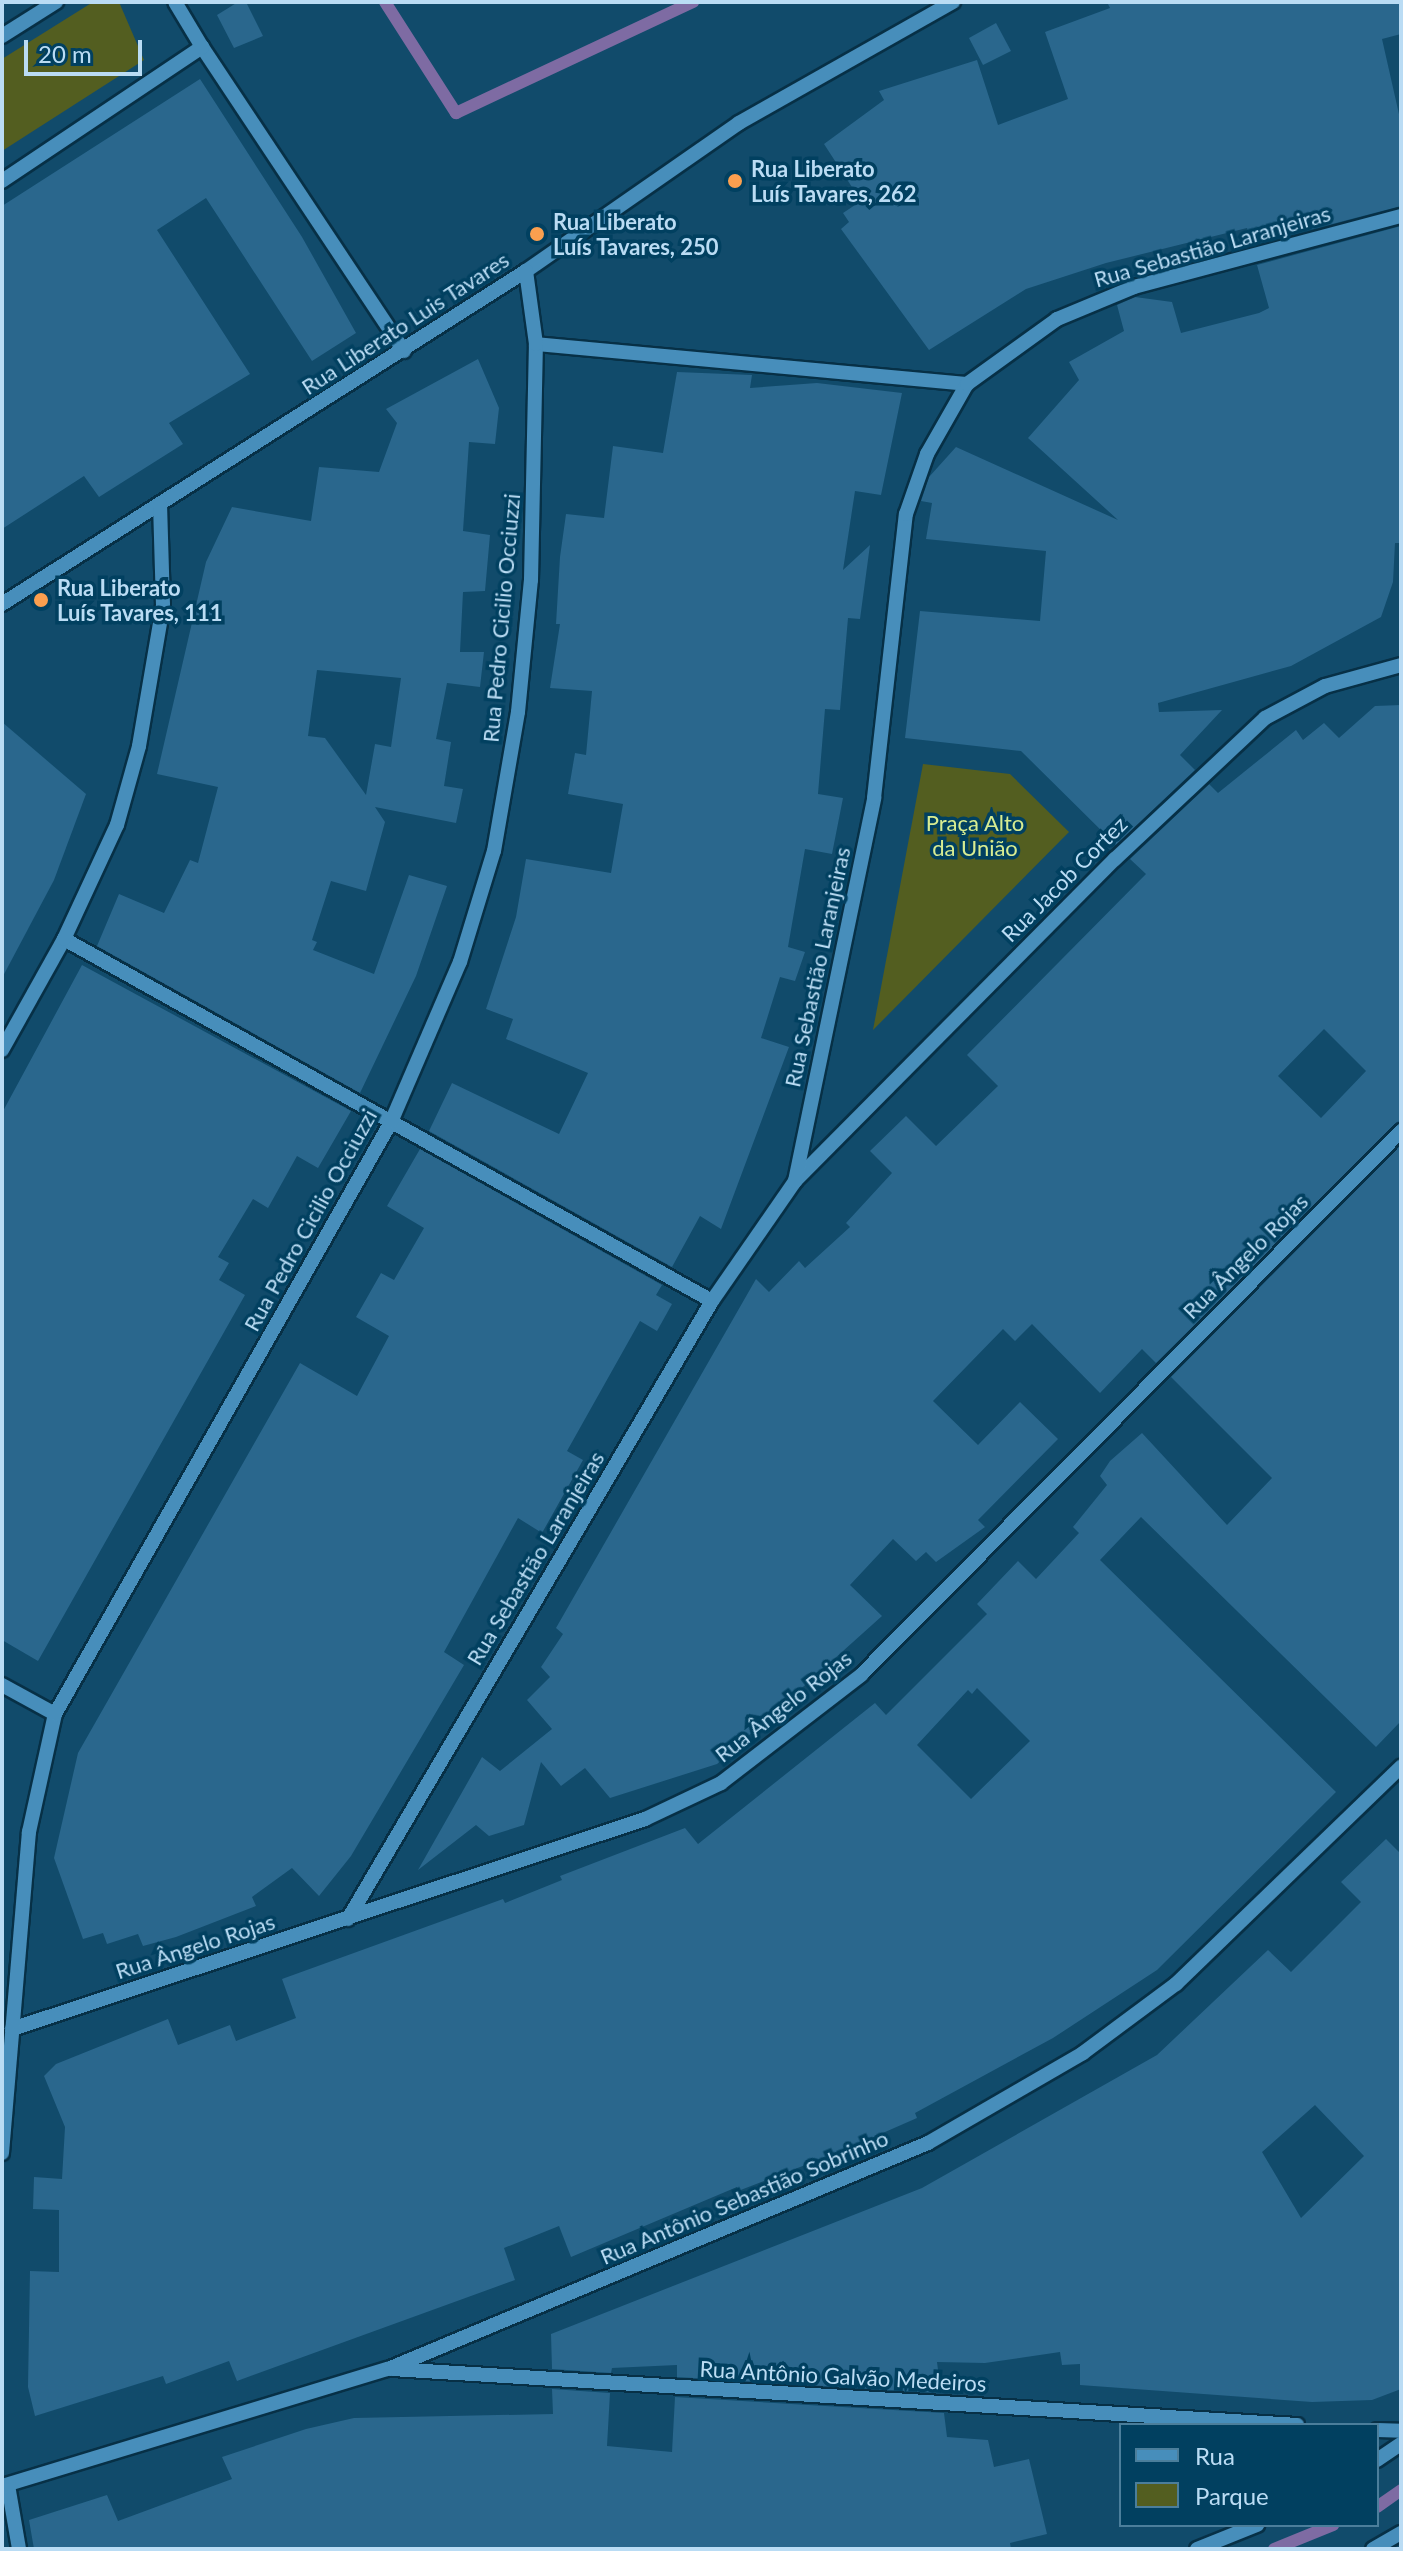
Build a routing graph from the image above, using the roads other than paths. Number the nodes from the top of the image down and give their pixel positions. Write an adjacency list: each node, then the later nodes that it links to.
1 (56, 2): 4 (street)
2 (175, 2): 5 (street)
3 (953, 2): 8 (street, Rua Liberato Luis Tavares)
4 (2, 36)
5 (202, 47): 6 (street); 10 (street)
6 (2, 181)
7 (1401, 216): 11 (street, Rua Sebastião Laranjeiras)
8 (526, 271): 9 (street, Rua Pedro Cicilio Occiuzzi); 10 (street, Rua Liberato Luis Tavares)
9 (536, 344): 11 (street); 17 (street, Rua Pedro Cicilio Occiuzzi)
10 (404, 351): 12 (street, Rua Liberato Luis Tavares)
11 (967, 384): 19 (street, Rua Sebastião Laranjeiras)
12 (160, 504): 13 (street, Rua Liberato Luis Tavares); 15 (street)
13 (2, 604)
14 (1401, 665): 19 (street, Rua Jacob Cortez)
15 (64, 939): 16 (street); 17 (street)
16 (2, 1050)
17 (391, 1122): 20 (street); 22 (street, Rua Pedro Cicilio Occiuzzi)
18 (1401, 1131): 24 (street, Rua Ângelo Rojas)
19 (795, 1181): 20 (street, Rua Sebastião Laranjeiras)
20 (712, 1301): 24 (street, Rua Sebastião Laranjeiras)
21 (2, 1685): 22 (street)
22 (55, 1714): 25 (street, Rua Pedro Cicilio Occiuzzi)
23 (1401, 1767): 27 (street, Rua Antônio Sebastião Sobrinho)
24 (348, 1919): 25 (street, Rua Ângelo Rojas)
25 (12, 2029): 26 (street, Rua Pedro Cicilio Occiuzzi)
26 (2, 2153)
27 (388, 2369): 28 (street, Rua Antônio Galvão Medeiros); 33 (street, Rua Antônio Sebastião Sobrinho)
28 (1265, 2423)
29 (1379, 2430): 30 (street)
30 (1401, 2431)
31 (1401, 2444): 32 (street)
32 (1379, 2459)
33 (5, 2486): 36 (street)
34 (1252, 2527): 37 (street)
35 (1401, 2533): 38 (street)
36 (19, 2549)
37 (1197, 2549)
38 (1373, 2549)

